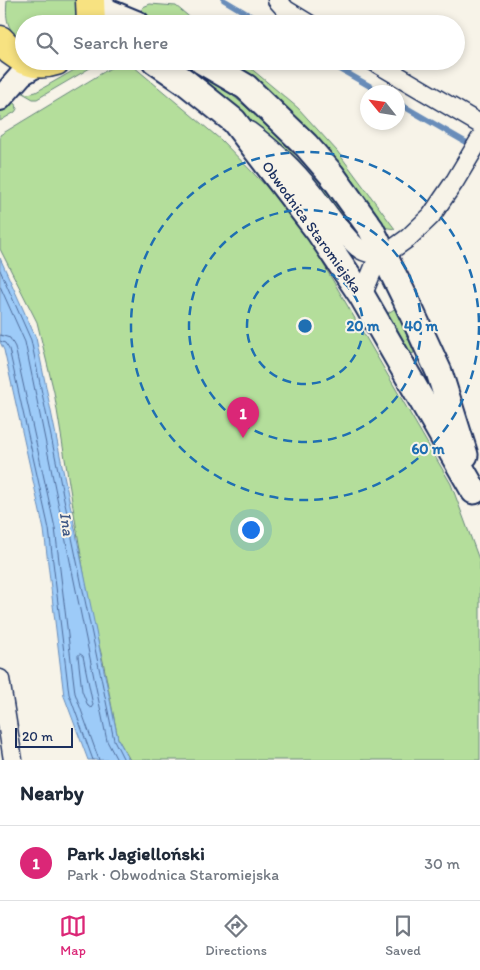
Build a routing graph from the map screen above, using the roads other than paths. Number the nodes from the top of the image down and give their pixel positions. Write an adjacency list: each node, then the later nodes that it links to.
1 (91, 0): 3 (main road); 4 (main road)
2 (277, 0): 5 (street)
3 (91, 15)
4 (115, 15)
5 (294, 15)
6 (1, 47): 7 (main road)
7 (15, 53)
8 (27, 70): 12 (street)
9 (168, 70): 13 (main road, Obwodnica Staromiejska)
10 (217, 70): 15 (main road, Obwodnica Staromiejska)
11 (386, 70): 14 (street)
12 (0, 99)
13 (234, 121): 15 (street, Obwodnica Staromiejska); 16 (main road, Obwodnica Staromiejska)
14 (480, 134): 15 (street)
15 (383, 256): 16 (street); 17 (main road, Obwodnica Staromiejska)
16 (362, 296): 17 (main road, Obwodnica Staromiejska)
17 (477, 498)
18 (0, 679): 19 (street)
19 (14, 760)

